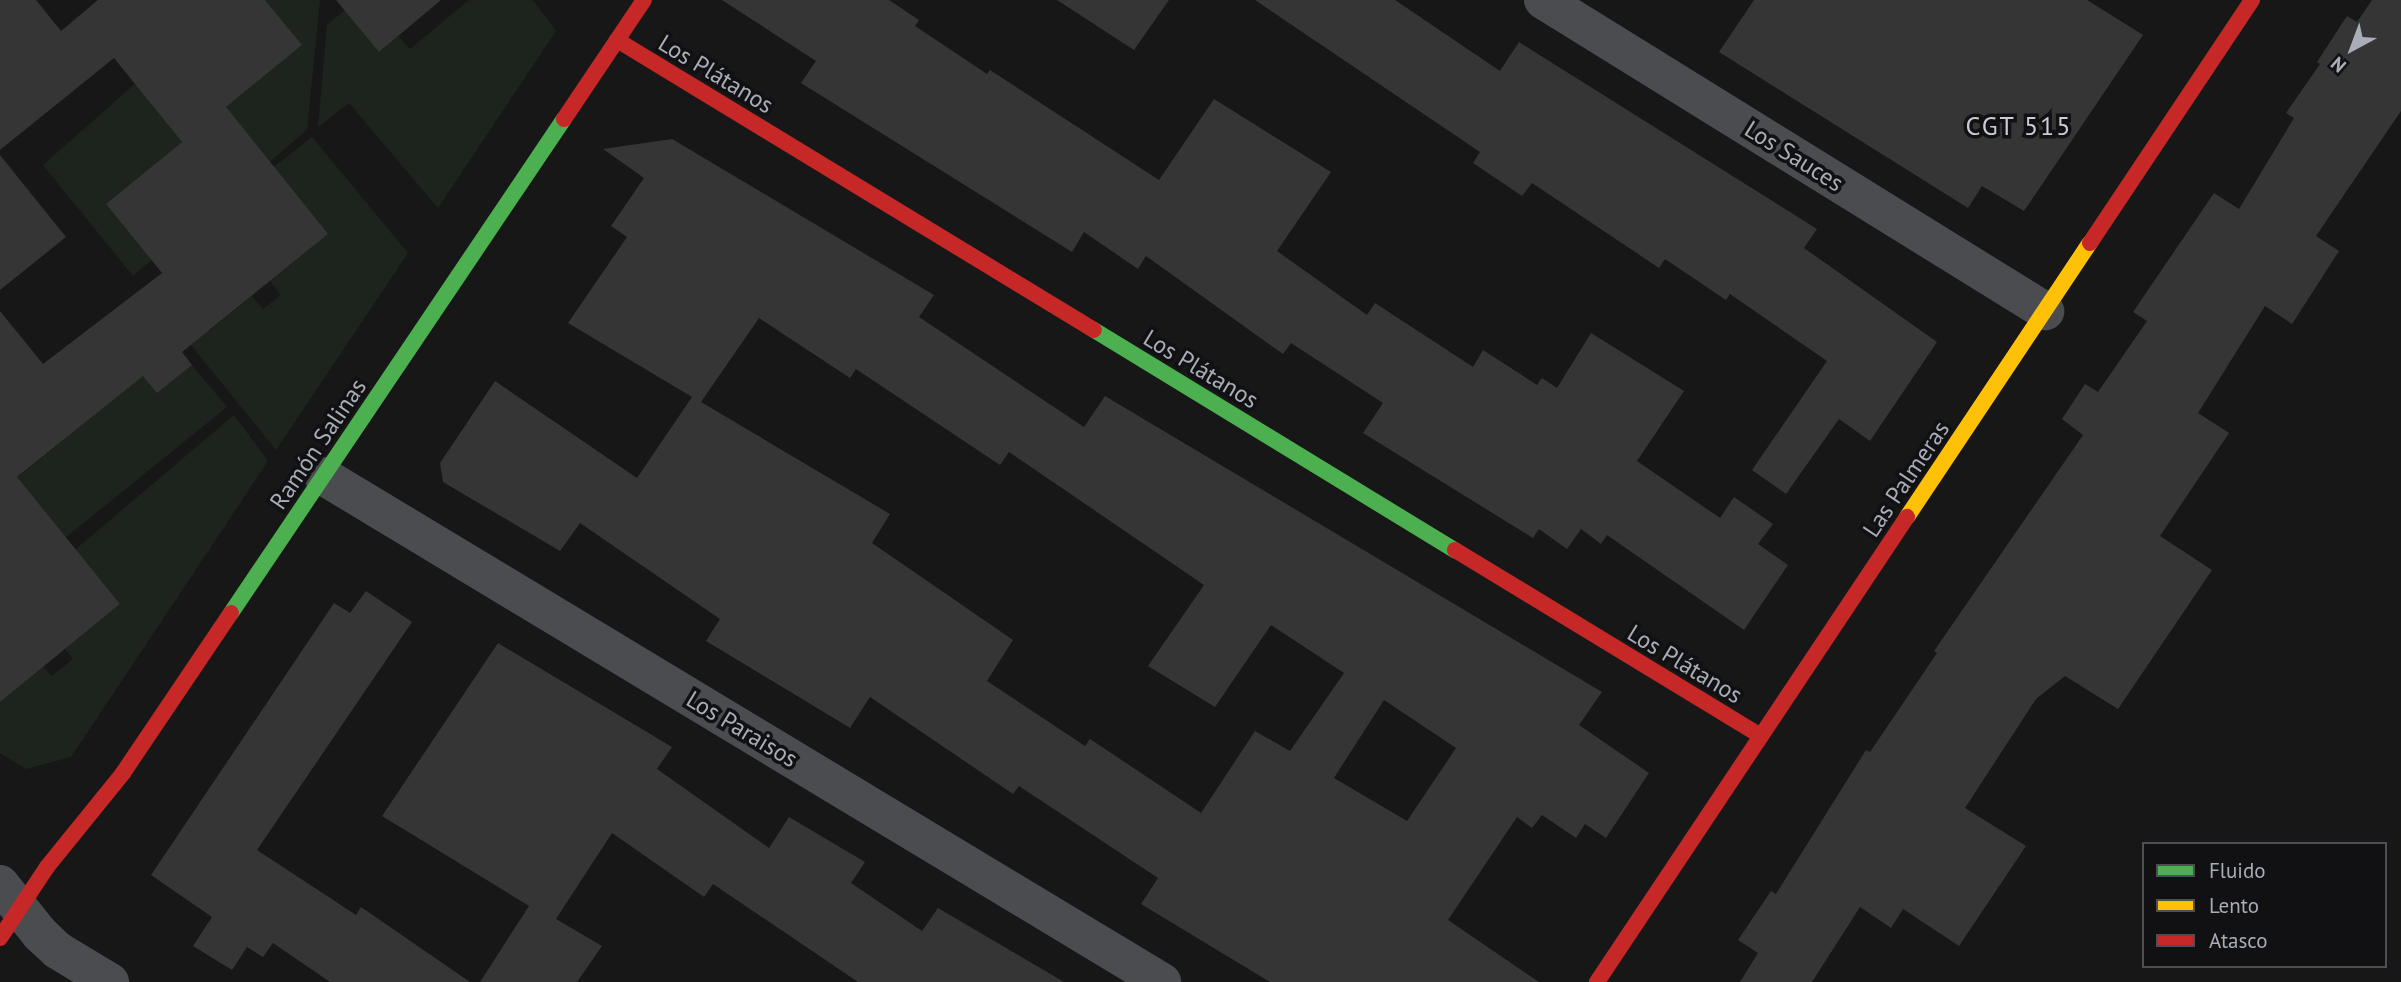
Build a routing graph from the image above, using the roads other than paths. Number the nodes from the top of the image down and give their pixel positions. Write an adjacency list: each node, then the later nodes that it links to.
1 (644, 0): 4 (street, Ramón Salinas)
2 (1543, 0): 5 (street, Los Sauces)
3 (2252, 0): 5 (street, Las Palmeras)
4 (617, 40): 6 (street, Ramón Salinas); 7 (street, Los Plátanos)
5 (2045, 311): 7 (street, Las Palmeras)
6 (323, 476): 8 (street, Ramón Salinas); 11 (street, Los Paraisos)
7 (1761, 736): 12 (street, Las Palmeras)
8 (10, 895): 9 (street, Ramón Salinas); 10 (street)
9 (0, 938)
10 (110, 982)
11 (1162, 982)
12 (1597, 982)

